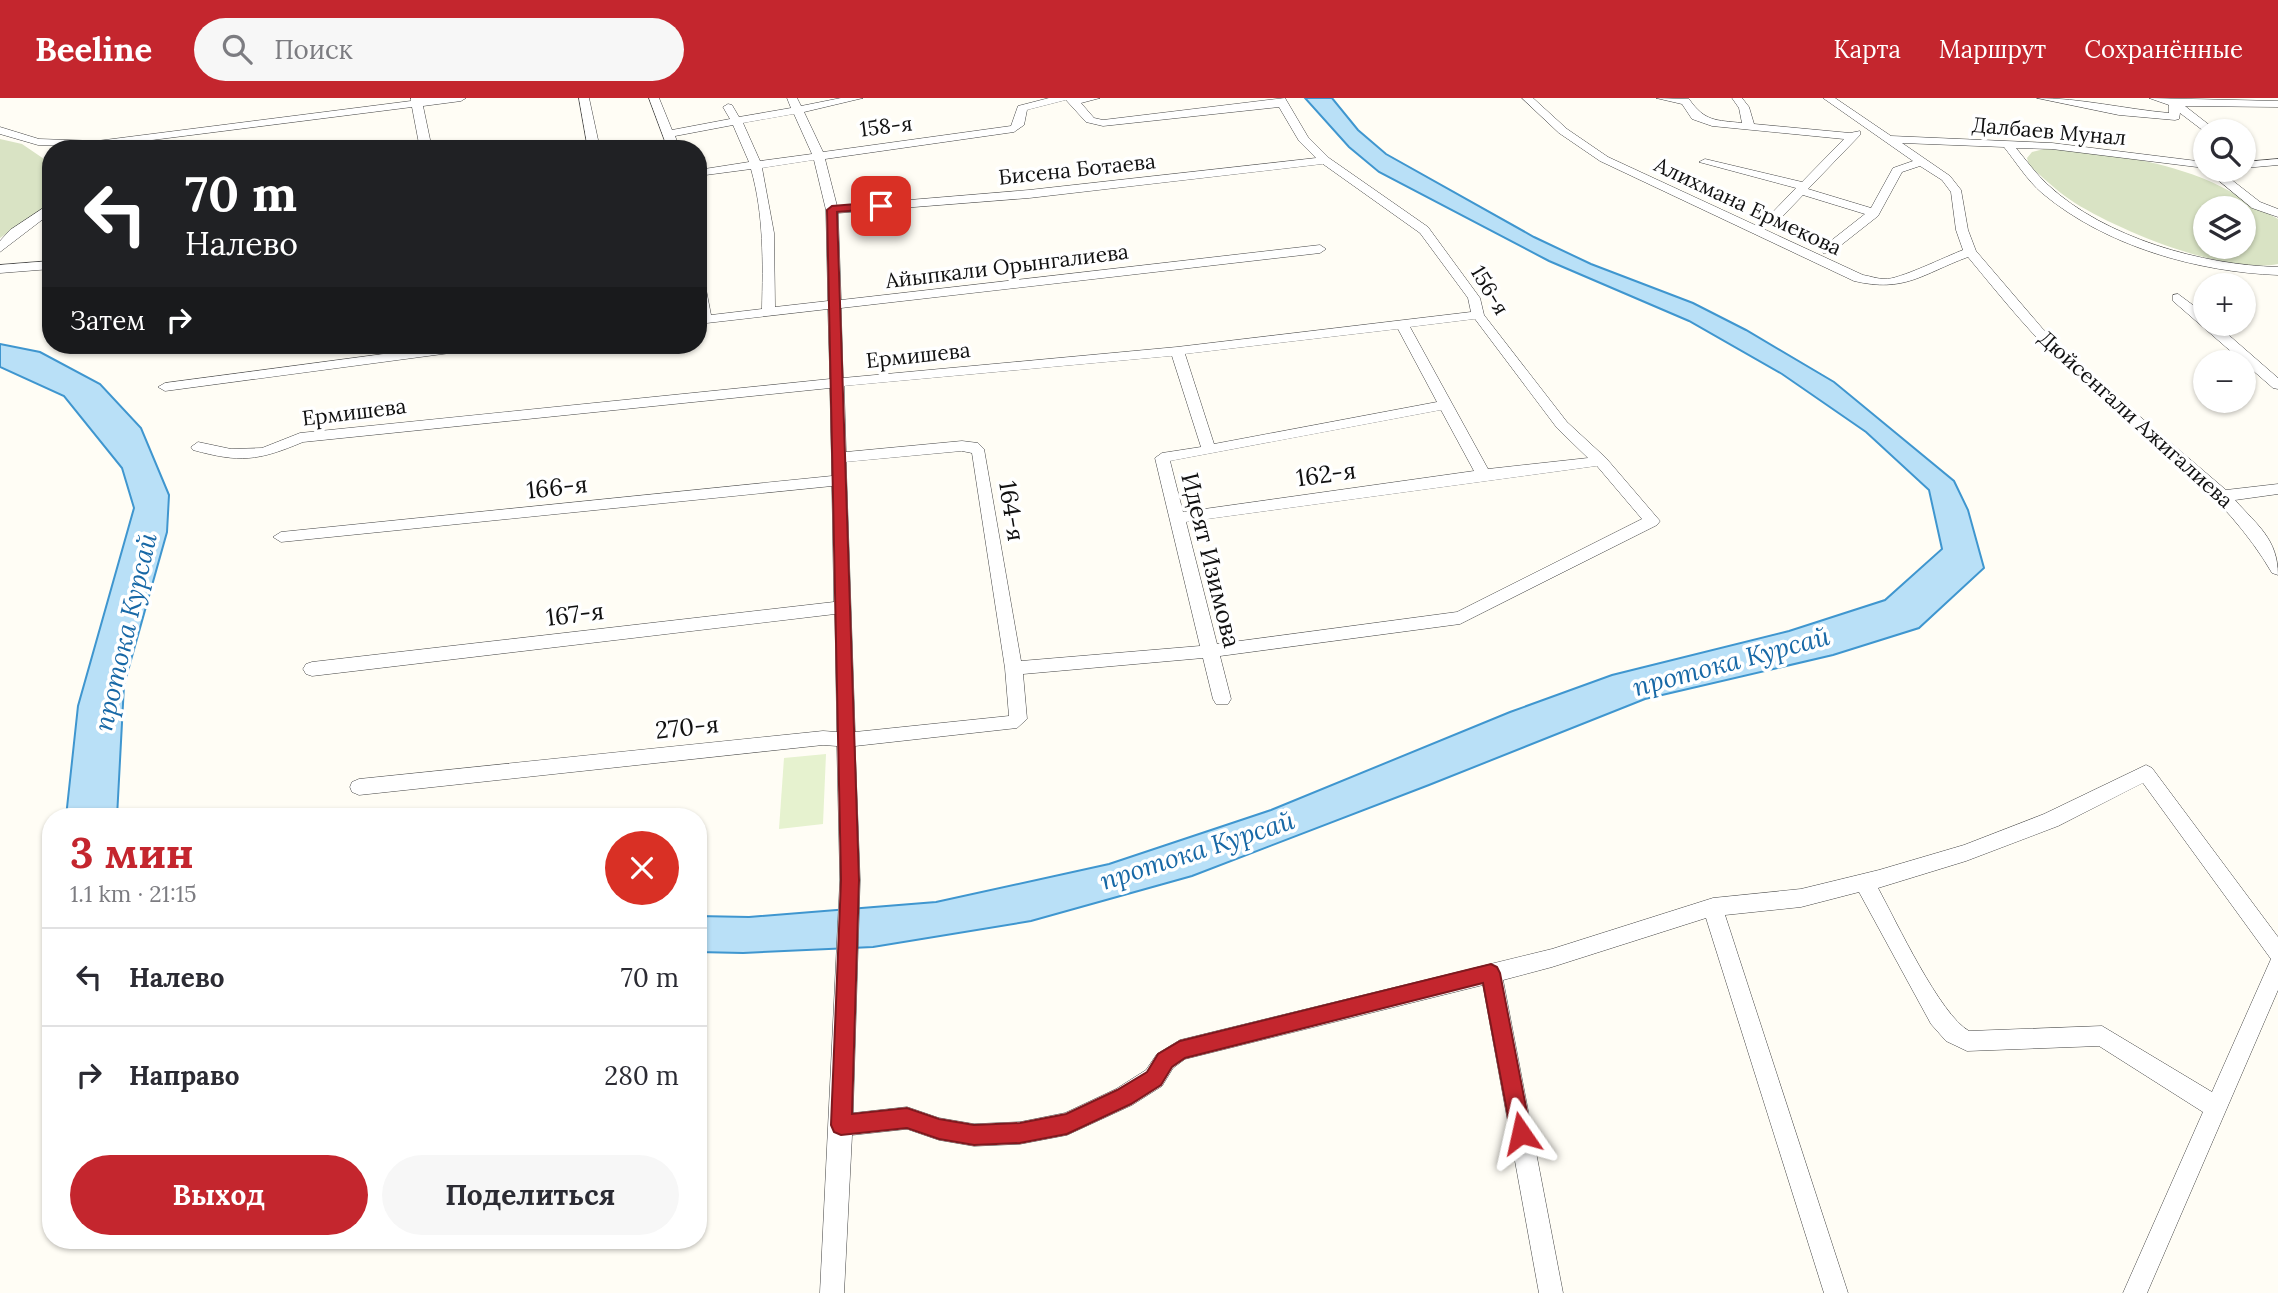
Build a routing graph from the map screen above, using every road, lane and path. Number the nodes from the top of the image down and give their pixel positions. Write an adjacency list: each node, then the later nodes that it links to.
1 (461, 98): 15 (street)
2 (584, 98): 30 (street)
3 (654, 98): 25 (street)
4 (858, 98): 17 (street)
5 (1062, 98): 34 (street, 158-я)
6 (1095, 98): 13 (street)
7 (1527, 98): 53 (street, Алихмана Ермекова)
8 (1661, 98): 23 (street)
9 (1737, 98): 23 (street)
10 (1828, 98): 22 (street, Дюйсенгали Ажигалиева)
11 (2042, 98): 16 (street)
12 (2154, 98): 16 (street)
13 (1072, 100): 14 (street)
14 (1281, 100): 35 (street, 156-я)
15 (417, 101): 28 (street); 29 (street)
16 (2174, 103): 18 (street); 20 (street)
17 (794, 104): 21 (street); 34 (street)
18 (2278, 104)
19 (728, 107): 21 (street)
20 (2195, 119)
21 (737, 121): 25 (street); 40 (street)
22 (1867, 124): 26 (street); 27 (street, Дюйсенгали Ажигалиева)
23 (1749, 127): 26 (street)
24 (0, 130): 32 (street)
25 (670, 134): 31 (street)
26 (1852, 136): 44 (street)
27 (1890, 139): 33 (street, Далбаев Мунал); 36 (street, Дюйсенгали Ажигалиева)
28 (140, 140)
29 (422, 140)
30 (592, 140)
31 (672, 140)
32 (42, 143)
33 (2007, 144): 41 (street, Далбаев Мунал); 56 (street)
34 (818, 154): 40 (street, 158-я); 45 (street)
35 (1325, 160): 45 (street, Бисена Ботаева); 61 (street, 156-я)
36 (1923, 161): 47 (street); 53 (street, Дюйсенгали Ажигалиева)
37 (1705, 162): 44 (street)
38 (2278, 162): 39 (street)
39 (2256, 163)
40 (756, 164): 42 (street, 158-я); 60 (street)
41 (2193, 164)
42 (707, 172)
43 (2227, 182): 48 (street)
44 (1802, 188): 47 (street); 49 (street)
45 (832, 210): 58 (street)
46 (42, 213): 50 (street)
47 (1874, 213): 52 (street)
48 (2278, 213)
49 (1774, 219)
50 (0, 248)
51 (1320, 249): 58 (street, Айыпкали Орынгалиева)
52 (1827, 250)
53 (1970, 252): 78 (street, Дюйсенгали Ажигалиева)
54 (42, 266): 55 (street)
55 (0, 269)
56 (2278, 271)
57 (2178, 298): 59 (street)
58 (835, 307): 60 (street, Айыпкали Орынгалиева); 67 (street)
59 (2193, 311)
60 (768, 314): 62 (street, Айыпкали Орынгалиева)
61 (1478, 315): 63 (street, Ермишева); 74 (street, 156-я)
62 (707, 320)
63 (1402, 324): 65 (street, Ермишева); 70 (street)
64 (2221, 336): 68 (street)
65 (1177, 351): 67 (street, Ермишева); 72 (street, Идеят Изимова)
66 (397, 354): 69 (street)
67 (835, 384): 71 (street, Ермишева); 73 (street)
68 (2278, 385)
69 (165, 387)
70 (1445, 405): 72 (street); 75 (street)
71 (198, 447)
72 (1209, 450): 79 (street, Идеят Изимова)
73 (839, 457): 76 (street); 84 (street, 164-я)
74 (1601, 461): 75 (street, 162-я); 83 (street, 156-я)
75 (1483, 475): 79 (street, 162-я)
76 (838, 480): 80 (street, 166-я); 82 (street)
77 (2278, 489): 78 (street)
78 (2223, 496): 81 (street, Дюйсенгали Ажигалиева)
79 (1176, 518): 83 (street, Идеят Изимова)
80 (281, 537)
81 (2278, 569)
82 (844, 607): 85 (street, 167-я); 88 (street)
83 (1211, 651): 84 (street); 86 (street, Идеят Изимова)
84 (1014, 668): 87 (street, 164-я)
85 (312, 669)
86 (1222, 699)
87 (1018, 719): 88 (street, 270-я)
88 (846, 740): 89 (street, 270-я); 96 (street)
89 (359, 786)
90 (1864, 882): 91 (street); 92 (street); 95 (street)
91 (1713, 908): 94 (street); 99 (street)
92 (2278, 953)
93 (2278, 967): 95 (street)
94 (1491, 973): 96 (street); 98 (street)
95 (2217, 1107): 100 (street)
96 (841, 1125): 97 (street)
97 (832, 1293)
98 (1551, 1293)
99 (1836, 1293)
100 (2135, 1293)

